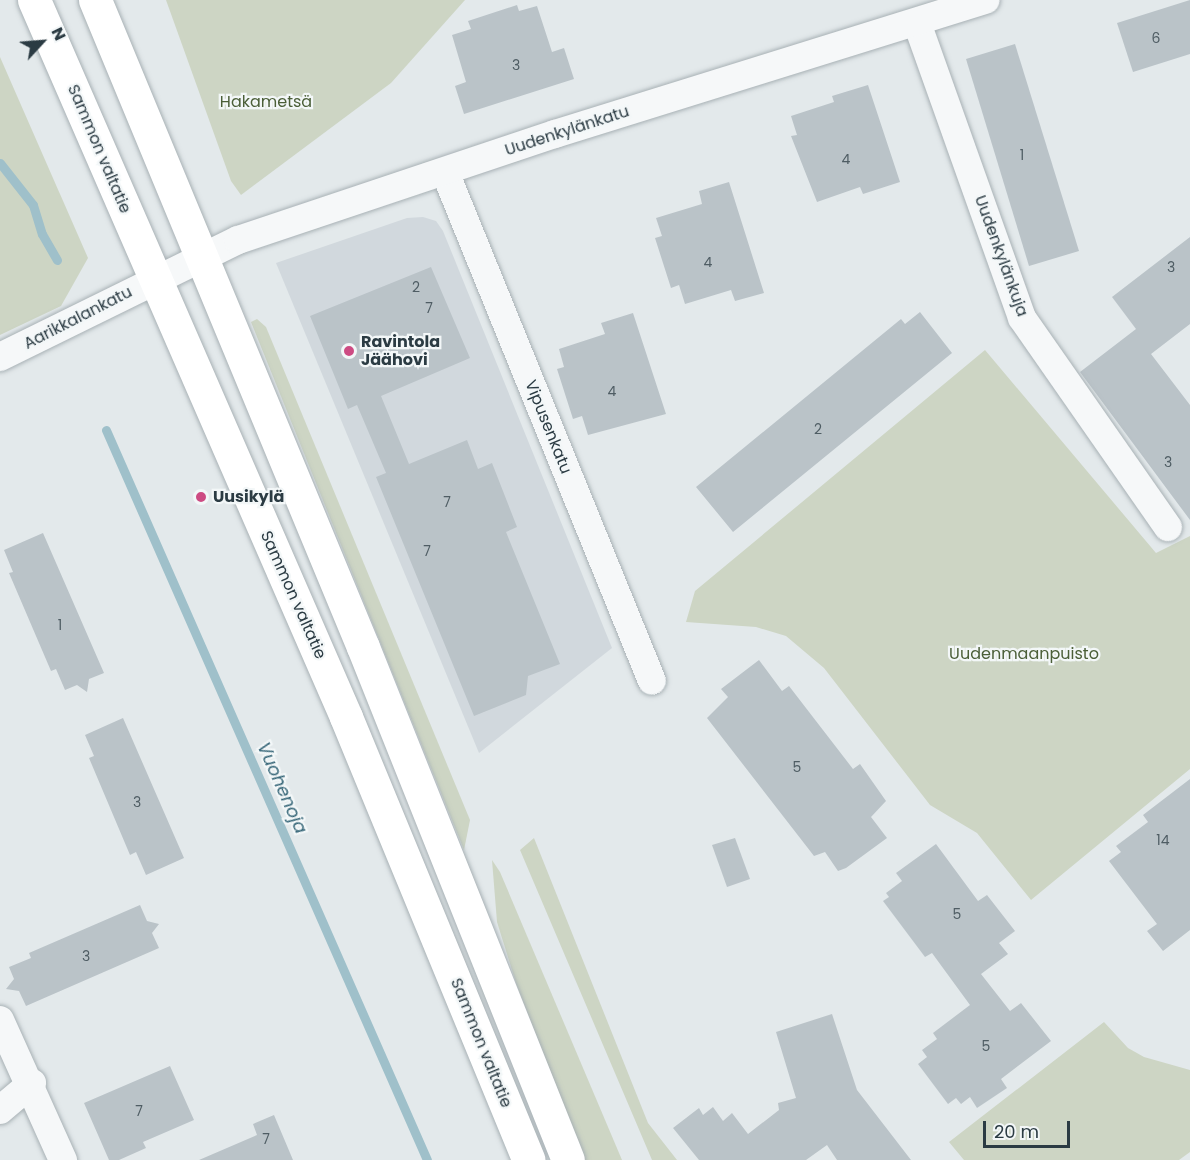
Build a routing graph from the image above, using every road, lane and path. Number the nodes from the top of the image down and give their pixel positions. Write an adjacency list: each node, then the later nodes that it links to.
1 (34, 0): 7 (main road, Sammon valtatie)
2 (95, 0): 6 (main road)
3 (986, 0): 4 (street, Uudenkylänkatu)
4 (917, 23): 5 (street, Uudenkylänkatu); 9 (street, Uudenkylänkuja)
5 (445, 172): 6 (street, Uudenkylänkatu); 10 (street, Vipusenkatu)
6 (201, 255): 7 (street, Uudenkylänkatu); 16 (main road)
7 (154, 278): 8 (street, Aarikkalankatu); 15 (main road, Sammon valtatie)
8 (0, 357)
9 (1168, 527)
10 (652, 681)
11 (0, 1020): 12 (street)
12 (32, 1083): 13 (street); 14 (street)
13 (0, 1110)
14 (63, 1160)
15 (529, 1160)
16 (568, 1160)

